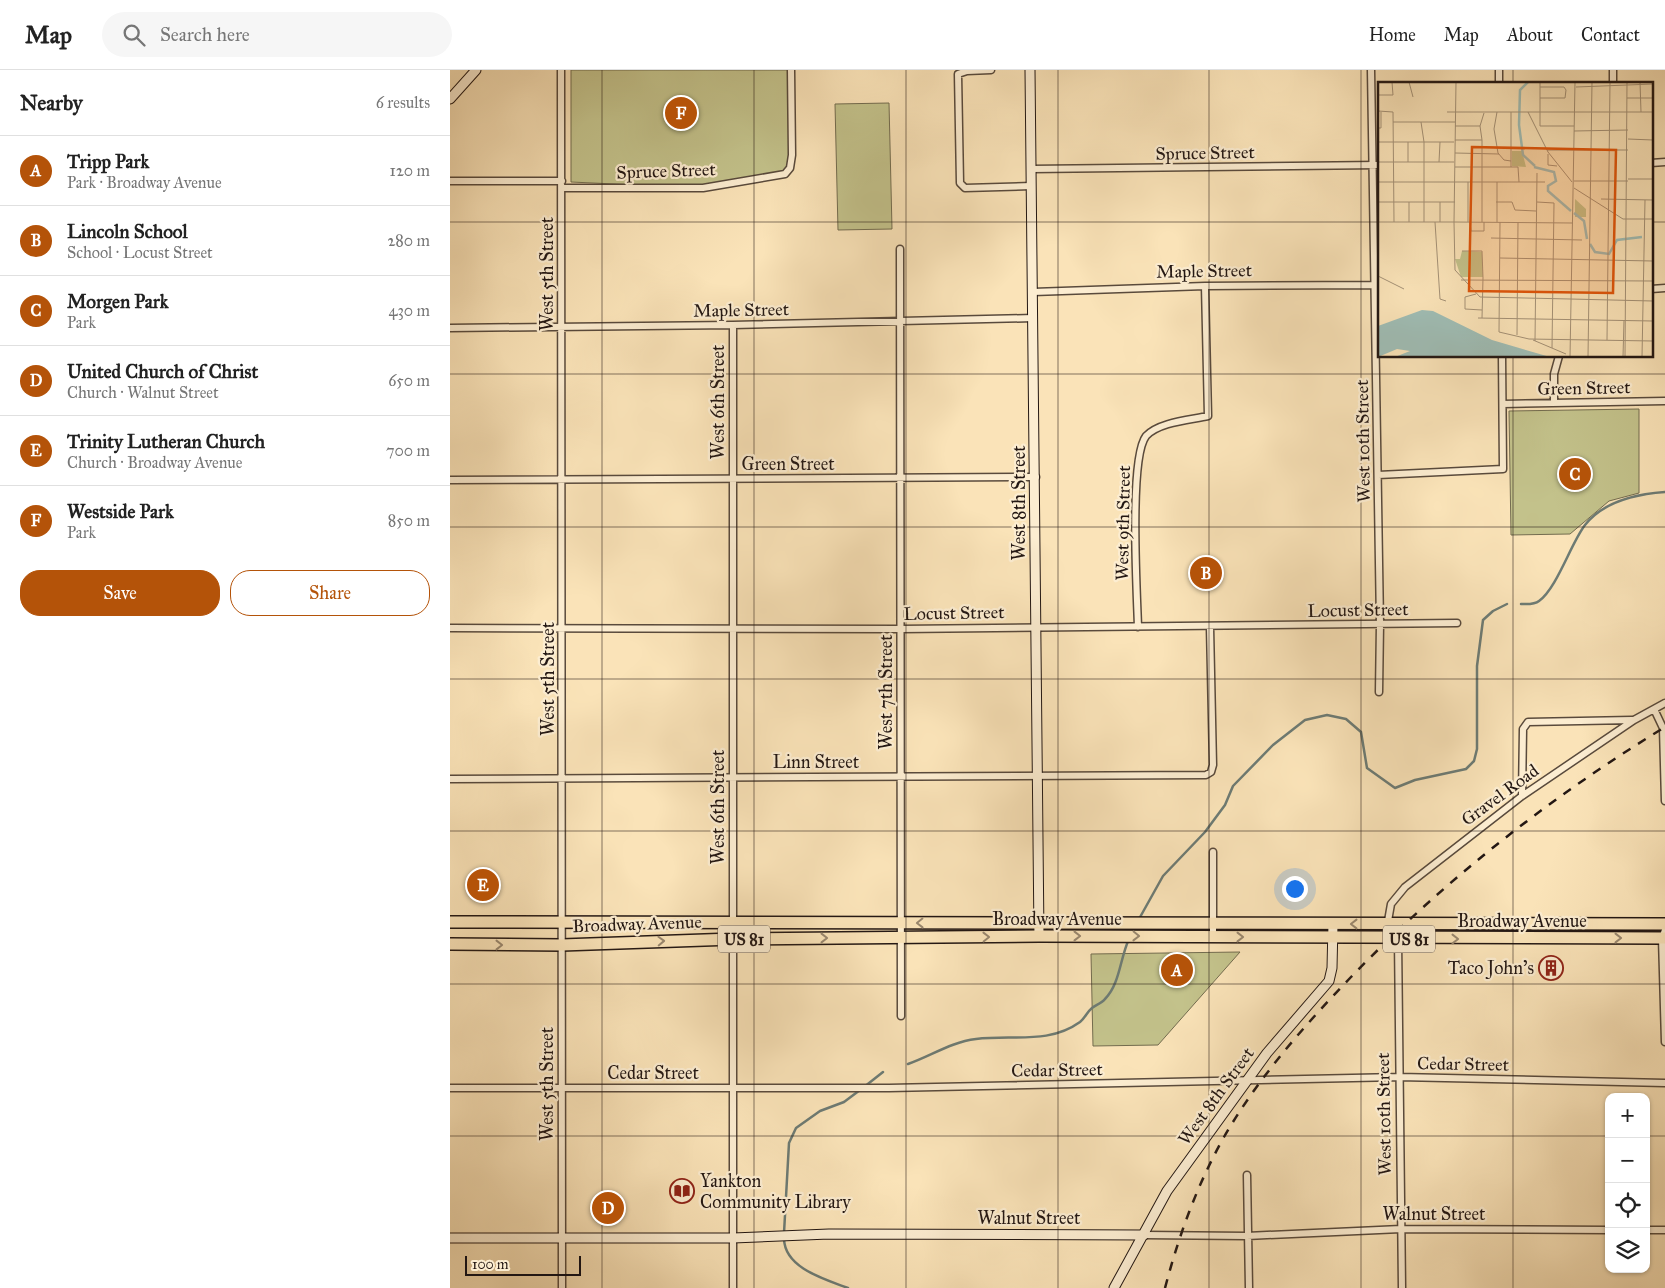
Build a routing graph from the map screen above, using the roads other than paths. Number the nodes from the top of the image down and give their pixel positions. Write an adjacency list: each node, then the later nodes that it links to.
1 (476, 70): 7 (street)
2 (561, 70): 13 (street, West 5th Street)
3 (791, 70): 13 (street, Spruce Street)
4 (991, 70): 14 (street)
5 (1030, 70): 11 (street, West 8th Street)
6 (1372, 70): 10 (street, West 10th Street)
7 (450, 99)
8 (1665, 162): 9 (street)
9 (1652, 163)
10 (1376, 165): 11 (street, Spruce Street); 16 (street, West 10th Street)
11 (1031, 169): 14 (street, West 8th Street)
12 (450, 181): 13 (street, Spruce Street)
13 (562, 184): 24 (street, West 5th Street)
14 (1031, 186): 20 (street, West 8th Street)
15 (900, 249): 22 (street, West 7th Street)
16 (1376, 285): 17 (street, Maple Street); 31 (street, West 10th Street)
17 (1205, 286): 20 (street, Maple Street); 40 (street, West 9th Street)
18 (1665, 288): 19 (street)
19 (1652, 289)
20 (1033, 292): 21 (street, West 8th Street)
21 (1033, 318): 22 (street, Maple Street); 32 (street, West 8th Street)
22 (901, 321): 23 (street, Maple Street); 35 (street, West 7th Street)
23 (733, 326): 24 (street, Maple Street); 33 (street, West 6th Street)
24 (562, 327): 25 (street, Maple Street); 34 (street, West 5th Street)
25 (450, 328)
26 (1502, 358): 30 (street)
27 (1558, 358): 29 (street)
28 (1665, 401): 29 (street, Green Street)
29 (1554, 403): 30 (street, Green Street)
30 (1503, 404): 31 (street)
31 (1378, 475): 38 (street, West 10th Street)
32 (1036, 477): 35 (street, Green Street); 39 (street, West 8th Street)
33 (733, 478): 34 (street, Green Street); 35 (street, Green Street); 44 (street, West 6th Street)
34 (562, 479): 36 (street, Green Street); 43 (street, West 5th Street)
35 (900, 479): 45 (street, West 7th Street)
36 (450, 480)
37 (1457, 623): 38 (street, Locust Street)
38 (1380, 624): 41 (street, Locust Street); 46 (street, West 10th Street)
39 (1036, 627): 40 (street, Locust Street); 45 (street, Locust Street); 50 (street, West 8th Street)
40 (1138, 627): 41 (street, Locust Street)
41 (1210, 627): 50 (street, Linn Street)
42 (450, 628): 43 (street, Locust Street)
43 (563, 629): 44 (street, Locust Street); 52 (street, West 5th Street)
44 (733, 629): 45 (street, Locust Street); 53 (street, West 6th Street)
45 (900, 629): 51 (street, West 7th Street)
46 (1379, 692)
47 (1665, 703): 48 (street, Gravel Road)
48 (1654, 709): 49 (street, Gravel Road); 56 (street)
49 (1634, 720): 55 (street, Gravel Road); 55 (street)
50 (1037, 776): 51 (street, Linn Street); 60 (street, West 8th Street)
51 (901, 777): 53 (street, Linn Street); 61 (street, West 7th Street)
52 (562, 778): 53 (street, Linn Street); 54 (street, Linn Street); 63 (street, West 5th Street)
53 (733, 778): 59 (street, West 6th Street)
54 (450, 779)
55 (1522, 796): 65 (street, Gravel Road)
56 (1665, 801)
57 (1213, 852): 62 (street)
58 (450, 922): 63 (highway, Broadway Avenue / US 81)
59 (733, 922): 61 (highway, Broadway Avenue / US 81); 63 (highway, Broadway Avenue / US 81); 73 (street, West 6th Street)
60 (1038, 922): 61 (highway, Broadway Avenue / US 81, one-way to 61); 62 (highway, Broadway Avenue / US 81); 68 (street, West 8th Street)
61 (901, 923): 70 (street, West 7th Street)
62 (1213, 923): 64 (highway, Broadway Avenue / US 81); 69 (street)
63 (562, 924): 76 (street, West 5th Street)
64 (1333, 924): 65 (highway, Broadway Avenue / US 81, one-way to 64); 71 (street, West 8th Street)
65 (1387, 924): 66 (highway, Broadway Avenue / US 81); 72 (street, Gravel Road)
66 (1665, 924)
67 (1664, 935): 74 (highway, Broadway Avenue / US 81, one-way to 67); 78 (street)
68 (1039, 936): 69 (highway, Broadway Avenue / US 81, one-way to 69); 70 (highway, Broadway Avenue / US 81, one-way to 68)
69 (1213, 937): 71 (highway, Broadway Avenue / US 81, one-way to 71)
70 (901, 938): 73 (highway, Broadway Avenue / US 81, one-way to 70); 77 (street, West 7th Street)
71 (1332, 938): 72 (highway, Broadway Avenue / US 81); 80 (street, West 8th Street)
72 (1385, 938): 74 (highway, Broadway Avenue / US 81)
73 (733, 939): 76 (highway, Broadway Avenue / US 81, one-way to 73); 84 (street, West 6th Street)
74 (1398, 939): 79 (street, West 10th Street)
75 (450, 944): 76 (highway, Broadway Avenue / US 81, one-way to 76)
76 (562, 945): 83 (street, West 5th Street)
77 (901, 1016)
78 (1665, 1042)
79 (1399, 1077): 80 (street, Cedar Street); 81 (street, Cedar Street); 86 (street, West 10th Street)
80 (1245, 1081): 84 (street, Cedar Street); 90 (street, West 8th Street)
81 (1665, 1083)
82 (450, 1088): 83 (street, Cedar Street)
83 (562, 1088): 84 (street, Cedar Street); 92 (street, West 5th Street)
84 (733, 1088): 94 (street, West 6th Street)
85 (1247, 1175): 91 (street)
86 (1401, 1230): 87 (street, Walnut Street); 91 (street, Walnut Street); 99 (street, West 10th Street)
87 (1605, 1230)
88 (1650, 1230): 89 (street)
89 (1665, 1230)
90 (1144, 1235): 91 (street, Walnut Street); 94 (street, Walnut Street); 97 (street, West 8th Street)
91 (1247, 1236): 98 (street)
92 (562, 1237): 93 (street, Walnut Street); 94 (street, Walnut Street); 95 (street, West 5th Street)
93 (450, 1238)
94 (733, 1238): 96 (street, West 6th Street)
95 (562, 1288)
96 (733, 1288)
97 (1114, 1288)
98 (1249, 1288)
99 (1402, 1288)

